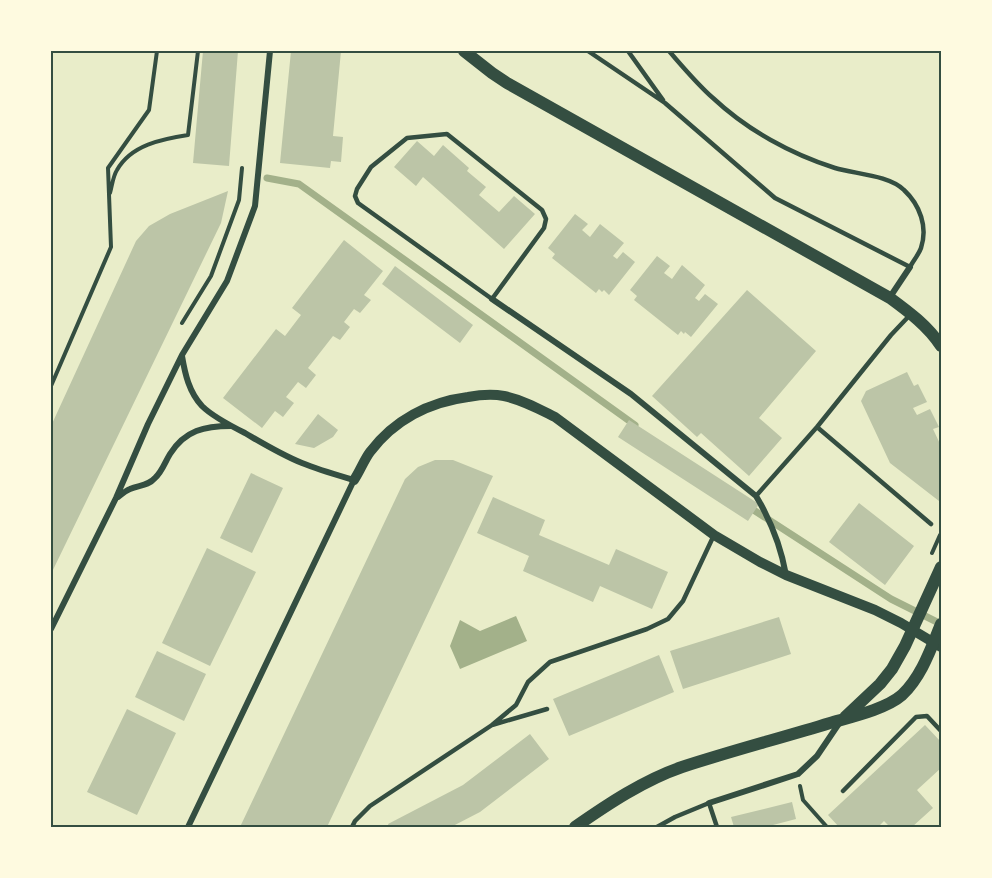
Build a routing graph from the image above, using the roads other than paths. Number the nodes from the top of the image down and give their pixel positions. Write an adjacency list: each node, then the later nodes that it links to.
1 (270, 51): 12 (street)
2 (464, 51): 8 (main road)
3 (588, 51): 6 (lane)
4 (628, 51): 6 (lane)
5 (669, 51): 7 (lane)
6 (665, 102): 7 (lane)
7 (910, 267): 8 (street)
8 (890, 298): 10 (main road)
9 (492, 299): 9 (lane); 16 (street)
10 (911, 314): 11 (main road); 14 (lane)
11 (941, 346)
12 (182, 355): 13 (street); 17 (street)
13 (232, 426): 15 (street); 17 (street)
14 (817, 427): 16 (lane); 18 (lane)
15 (354, 480): 19 (street); 31 (street)
16 (756, 496): 21 (street)
17 (116, 498): 23 (street)
18 (931, 524)
19 (714, 535): 21 (street); 27 (lane)
20 (941, 567): 26 (main road)
21 (786, 575): 24 (street)
22 (941, 624): 26 (main road)
23 (51, 629)
24 (941, 647)
25 (547, 709): 27 (lane)
26 (842, 719): 30 (street); 33 (main road)
27 (492, 725): 32 (lane)
28 (941, 731): 29 (lane)
29 (843, 791)
30 (710, 802): 34 (lane); 35 (lane)
31 (188, 827)
32 (352, 827)
33 (575, 827)
34 (657, 827)
35 (717, 827)

